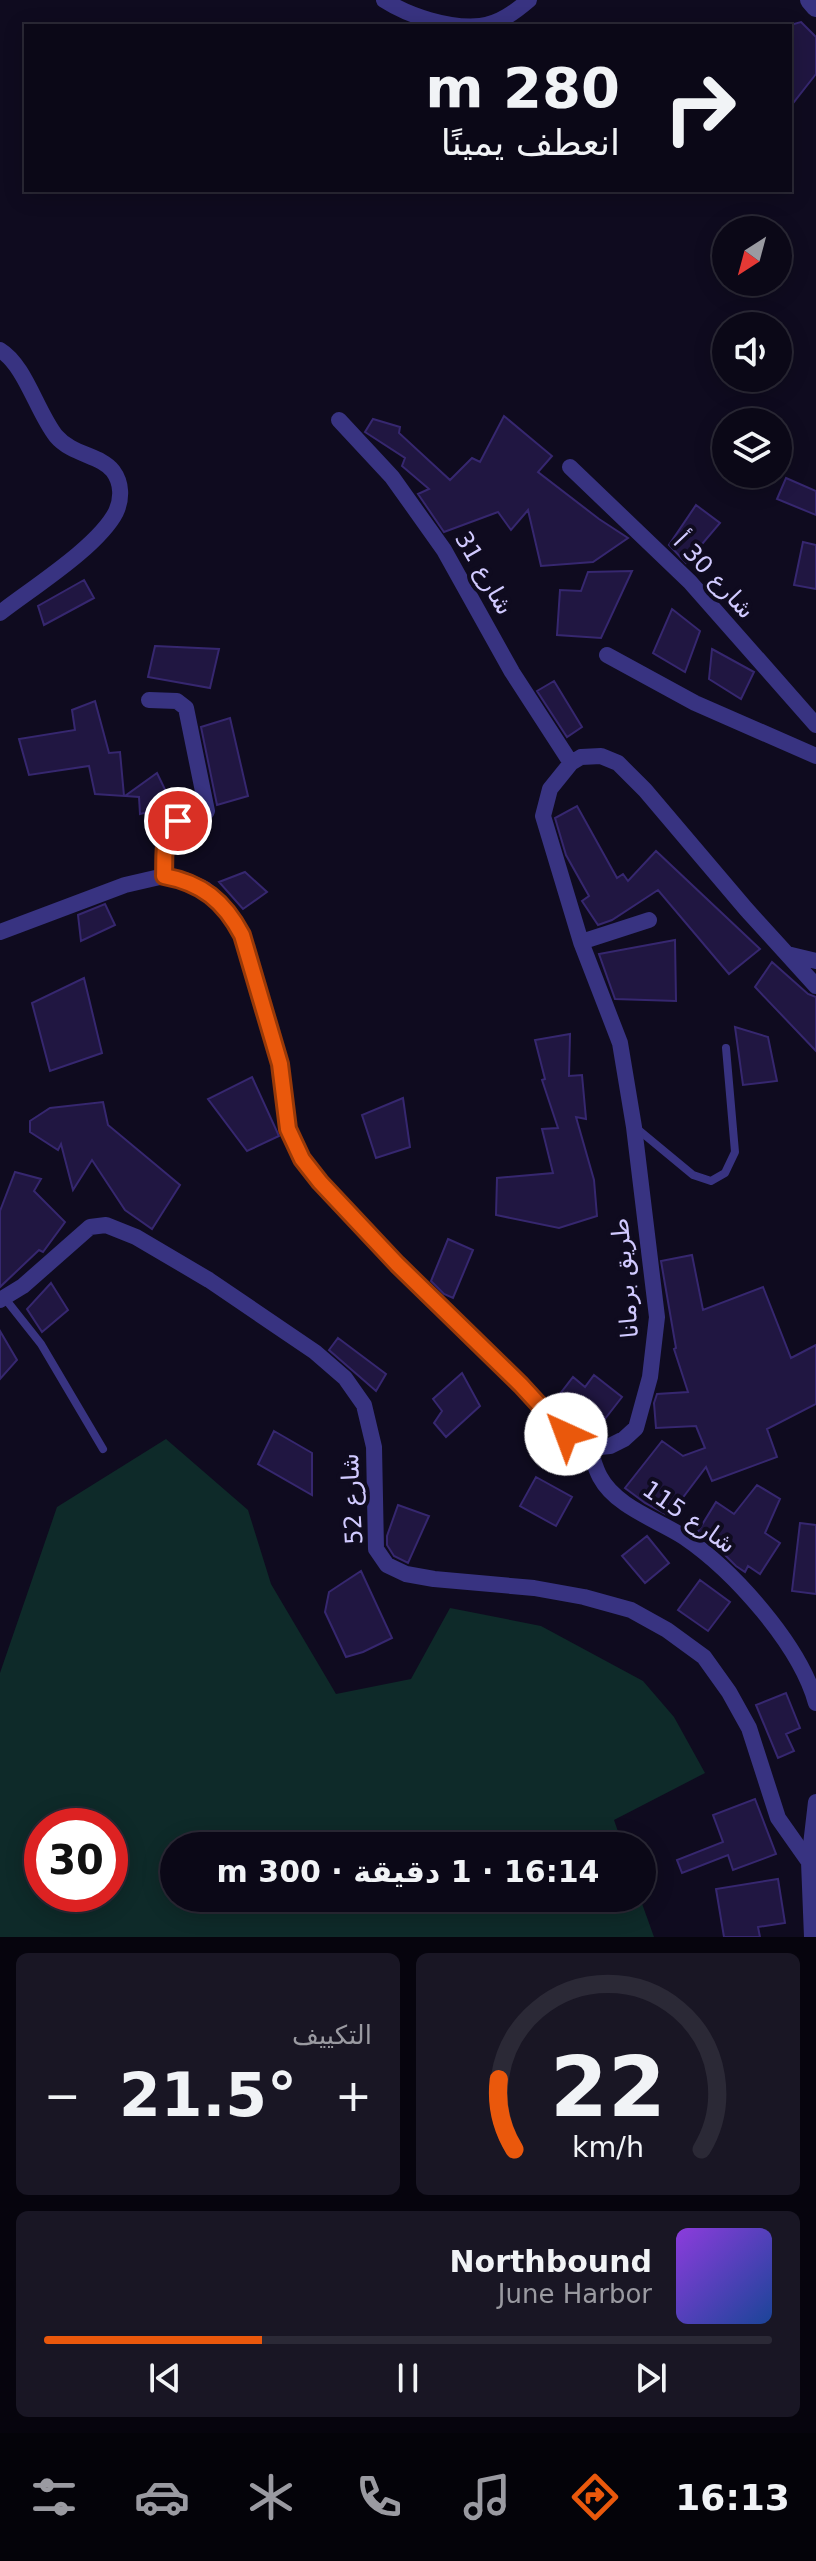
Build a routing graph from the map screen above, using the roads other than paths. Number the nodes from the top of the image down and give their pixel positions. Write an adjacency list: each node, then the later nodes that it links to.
1 (384, 0): 5 (street)
2 (529, 0): 6 (street)
3 (810, 0): 4 (street)
4 (816, 7)
5 (455, 24)
6 (487, 24)
7 (5, 353): 10 (street)
8 (339, 420): 15 (street, شارع 31)
9 (570, 467): 13 (street, شارع 30 أ)
10 (0, 613)
11 (607, 655): 14 (street)
12 (149, 700): 16 (street)
13 (816, 725)
14 (816, 756)
15 (571, 763): 19 (street, طريق برمانا); 20 (street)
16 (164, 876): 18 (street); 26 (street)
17 (649, 920): 19 (street)
18 (0, 932)
19 (581, 942): 24 (street, طريق برمانا)
20 (784, 953): 21 (street); 22 (street)
21 (816, 961)
22 (816, 986)
23 (726, 1048): 24 (lane)
24 (634, 1127): 26 (street, طريق برمانا)
25 (1, 1297): 27 (lane); 30 (street, شارع 52)
26 (589, 1448): 28 (street, شارع 115)
27 (103, 1449)
28 (816, 1703)
29 (816, 1802): 30 (street)
30 (809, 1862): 31 (street)
31 (812, 1937)

